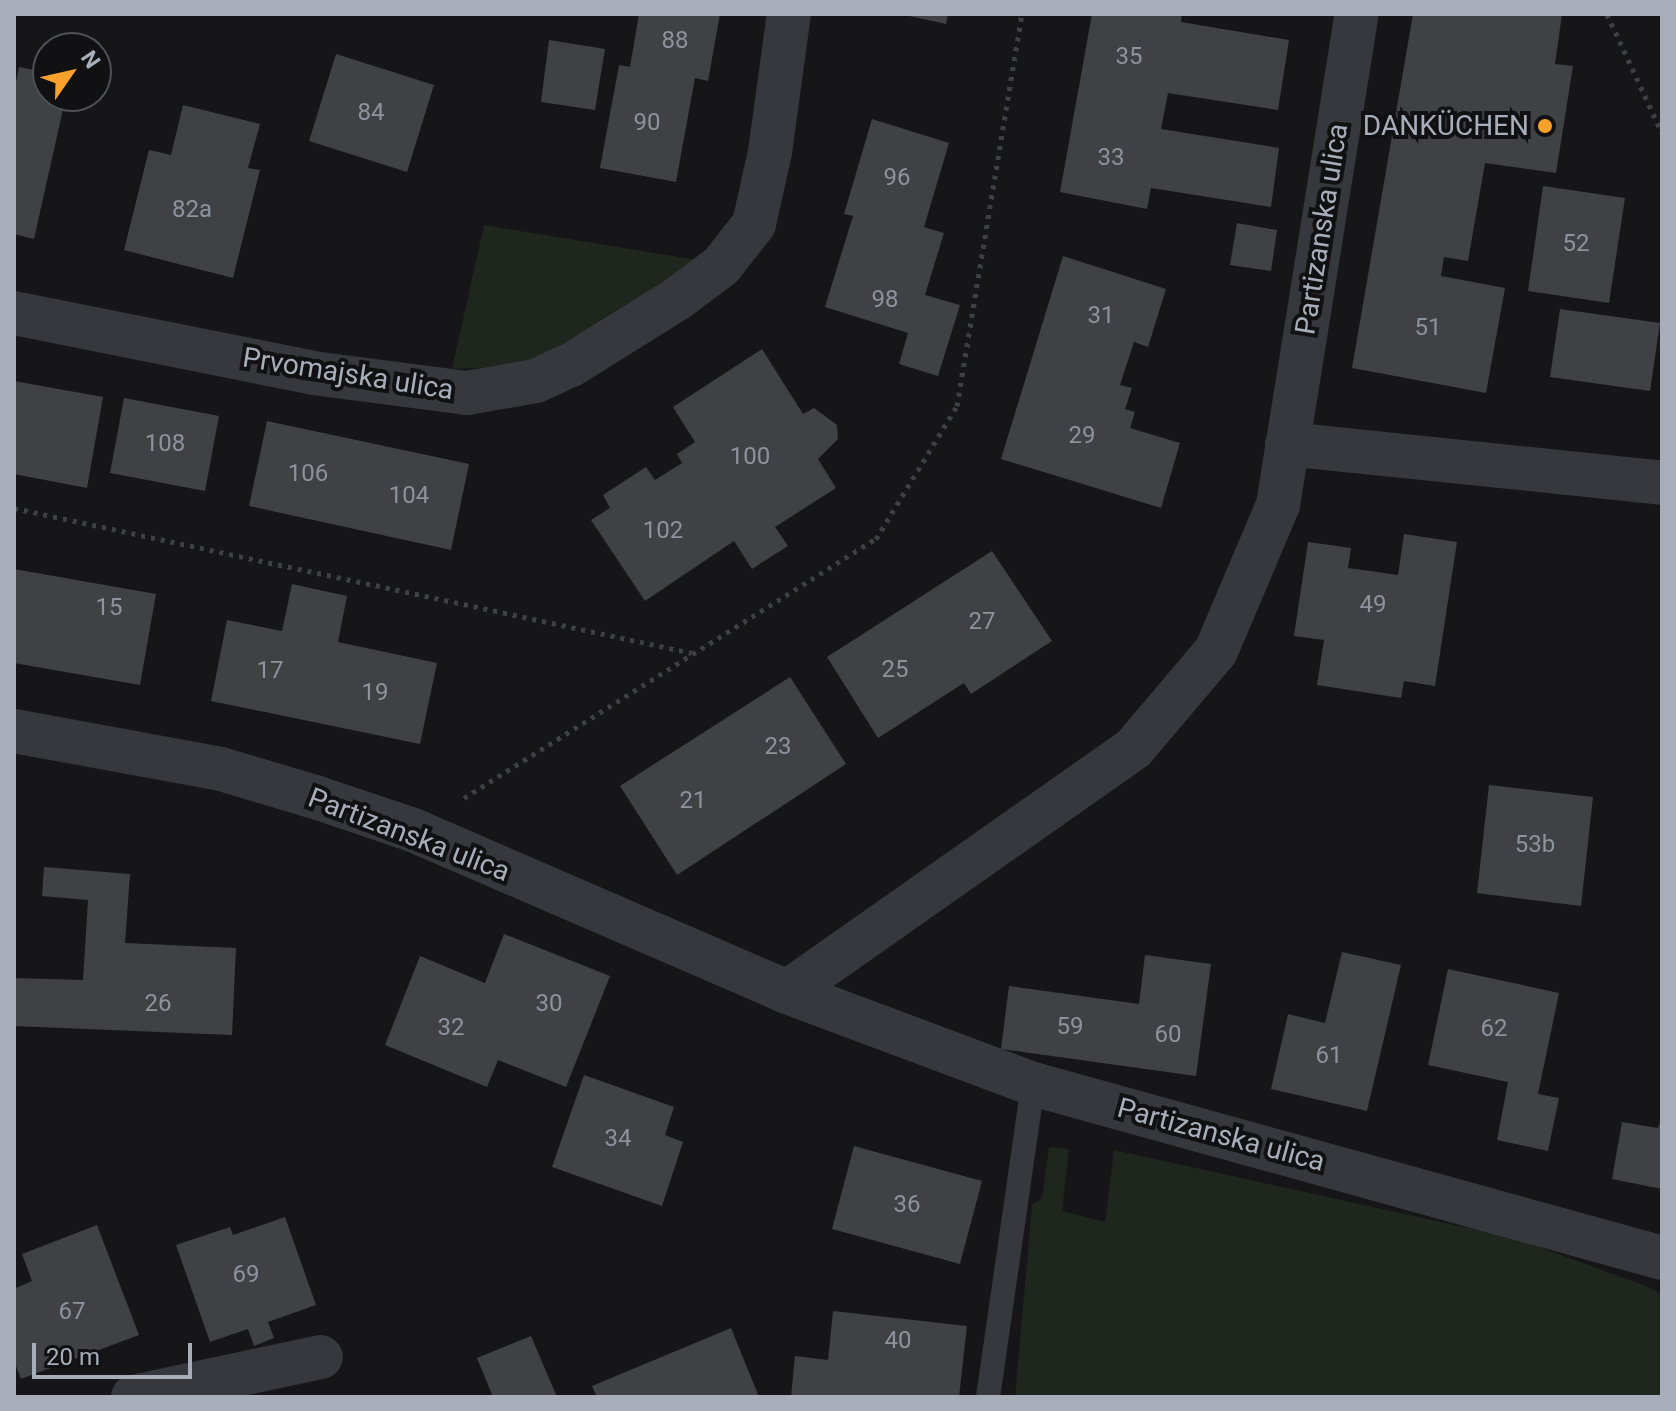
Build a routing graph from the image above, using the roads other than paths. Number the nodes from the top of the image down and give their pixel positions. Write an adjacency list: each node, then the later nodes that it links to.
1 (789, 14): 3 (street, Prvomajska ulica)
2 (1357, 14): 4 (street, Partizanska ulica)
3 (14, 313)
4 (1287, 444): 5 (street); 7 (street, Partizanska ulica)
5 (1662, 483)
6 (14, 731): 7 (street, Partizanska ulica)
7 (787, 992): 8 (street, Partizanska ulica)
8 (1033, 1084): 9 (street, Partizanska ulica); 12 (lane)
9 (1662, 1258)
10 (321, 1357): 11 (street)
11 (133, 1397)
12 (988, 1397)

